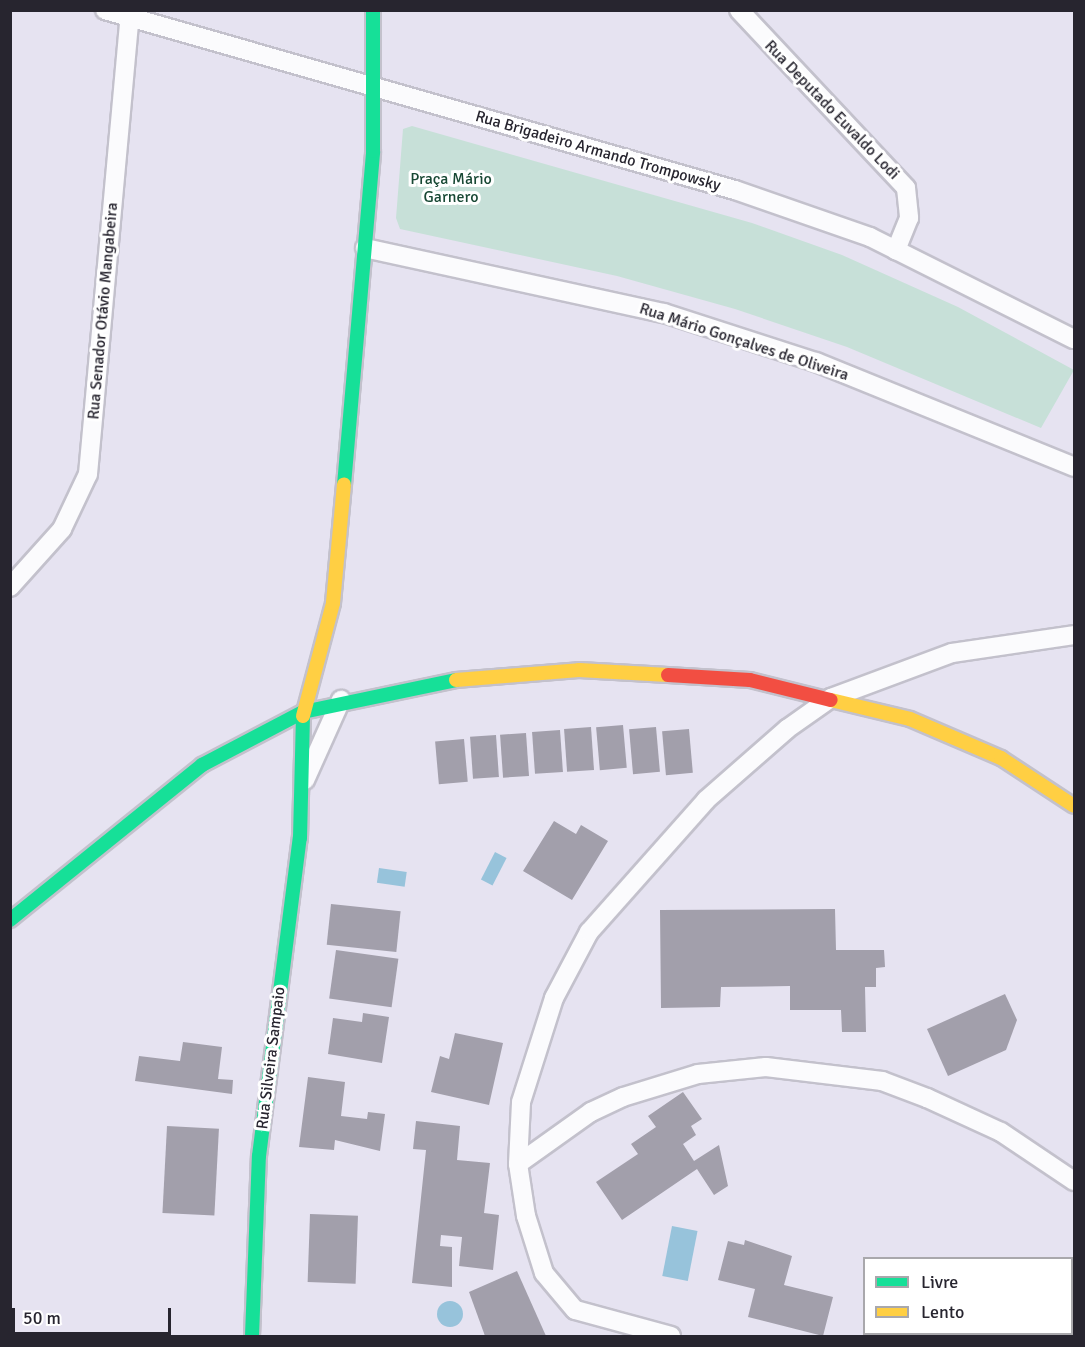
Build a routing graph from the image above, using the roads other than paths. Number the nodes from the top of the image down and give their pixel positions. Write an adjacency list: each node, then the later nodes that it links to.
1 (105, 10): 4 (street, Rua Brigadeiro Armando Trompowsky)
2 (373, 10): 5 (street, Rua Silveira Sampaio)
3 (740, 10): 7 (street, Rua Deputado Euvaldo Lodi)
4 (129, 14): 5 (street, Rua Brigadeiro Armando Trompowsky); 10 (street, Rua Senador Otávio Mangabeira)
5 (376, 86): 6 (street, Rua Silveira Sampaio); 7 (street, Rua Brigadeiro Armando Trompowsky)
6 (365, 248): 9 (street, Rua Mário Gonçalves de Oliveira); 14 (street, Rua Silveira Sampaio)
7 (896, 250): 8 (street, Rua Brigadeiro Armando Trompowsky)
8 (1074, 339)
9 (1072, 460)
10 (10, 587)
11 (1074, 635): 12 (street)
12 (831, 698): 13 (street); 16 (street); 18 (street)
13 (341, 700): 14 (street); 15 (street, Rua Silveira Sampaio)
14 (303, 712): 15 (street, Rua Silveira Sampaio); 17 (street)
15 (305, 780): 20 (street, Rua Silveira Sampaio)
16 (1074, 806)
17 (12, 918)
18 (518, 1164): 19 (street); 21 (street)
19 (1074, 1181)
20 (252, 1336)
21 (671, 1336)

